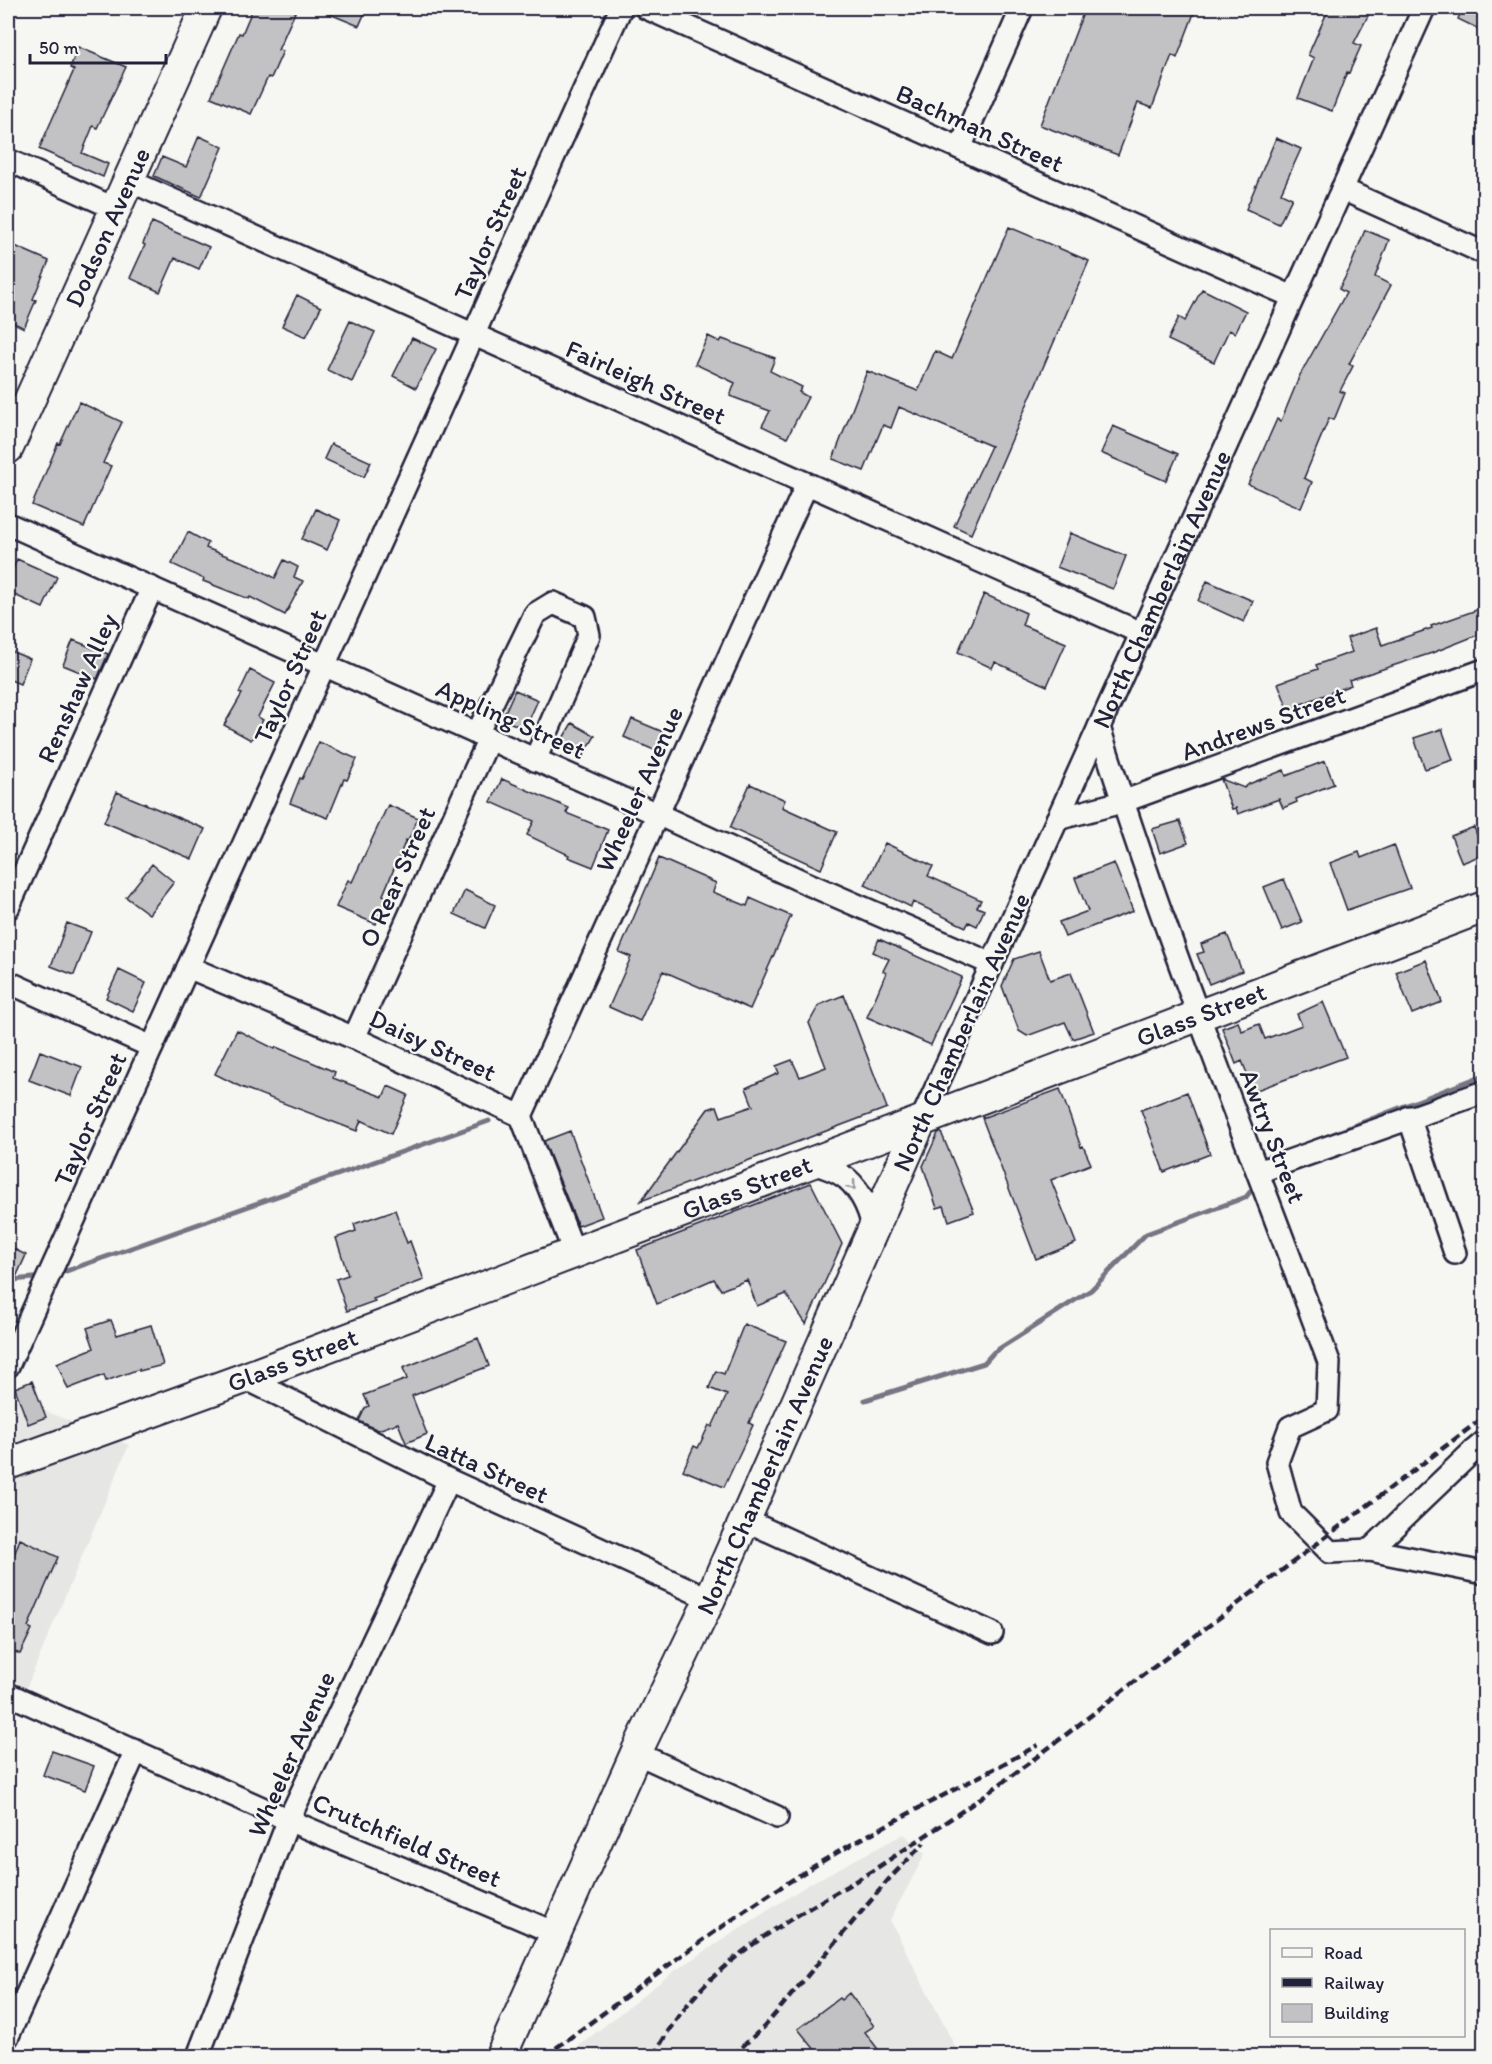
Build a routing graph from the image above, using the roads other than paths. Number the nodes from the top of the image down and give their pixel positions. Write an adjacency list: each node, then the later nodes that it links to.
1 (206, 8): 8 (main road, Dodson Avenue)
2 (621, 8): 13 (street, Taylor Street)
3 (646, 8): 6 (street, Bachman Street)
4 (1022, 8): 6 (street)
5 (1424, 8): 9 (street, North Chamberlain Avenue)
6 (960, 148): 12 (street, Bachman Street)
7 (8, 160): 10 (street)
8 (128, 180): 10 (main road, Dodson Avenue); 13 (street, Fairleigh Street)
9 (1342, 189): 11 (street); 12 (street, North Chamberlain Avenue)
10 (116, 208): 14 (main road, Dodson Avenue)
11 (1485, 252)
12 (1293, 297): 18 (street, North Chamberlain Avenue)
13 (473, 334): 15 (street, Fairleigh Street); 19 (street, Taylor Street)
14 (8, 448)
15 (807, 484): 18 (street, Fairleigh Street); 25 (street, Wheeler Avenue)
16 (8, 524): 17 (street, Appling Street)
17 (152, 588): 19 (street, Appling Street); 28 (street, Renshaw Alley)
18 (1141, 633): 21 (street, North Chamberlain Avenue)
19 (324, 665): 22 (street, Appling Street); 30 (street, Taylor Street)
20 (1485, 670): 24 (street, Andrews Street)
21 (1099, 727): 24 (street, Awtry Street); 26 (street, North Chamberlain Avenue)
22 (483, 737): 23 (street, Appling Street); 23 (street, O Rear Street); 33 (street, O Rear Street)
23 (535, 759): 25 (street, Appling Street)
24 (1122, 802): 26 (street, Andrews Street); 32 (street, Awtry Street)
25 (657, 814): 29 (street, Appling Street); 36 (street, Wheeler Avenue)
26 (1057, 819): 29 (street, North Chamberlain Avenue)
27 (1485, 907): 32 (main road, Glass Street)
28 (8, 908)
29 (992, 964): 38 (street, North Chamberlain Avenue)
30 (188, 967): 33 (street, Daisy Street); 34 (street, Taylor Street)
31 (8, 982): 34 (street)
32 (1198, 1016): 38 (main road, Glass Street); 40 (street, Awtry Street)
33 (354, 1038): 36 (street, Daisy Street)
34 (152, 1047): 44 (street, Taylor Street)
35 (1485, 1092): 37 (street)
36 (521, 1116): 42 (street)
37 (1409, 1117): 40 (street); 43 (street)
38 (920, 1123): 39 (main road, Glass Street); 41 (main road, North Chamberlain Avenue)
39 (813, 1163): 41 (street, one-way to 41); 42 (main road, Glass Street)
40 (1258, 1172): 50 (street, Awtry Street)
41 (873, 1227): 49 (main road, North Chamberlain Avenue)
42 (574, 1252): 45 (main road, Glass Street)
43 (1455, 1253)
44 (8, 1366)
45 (245, 1378): 47 (main road, Glass Street); 48 (street, Latta Street)
46 (1485, 1442): 50 (street)
47 (8, 1464)
48 (449, 1480): 52 (street, Latta Street); 58 (street, Wheeler Avenue)
49 (745, 1520): 52 (main road, North Chamberlain Avenue); 53 (street)
50 (1370, 1550): 51 (street)
51 (1485, 1574)
52 (710, 1599): 56 (main road, North Chamberlain Avenue)
53 (992, 1633)
54 (8, 1694): 55 (street, Crutchfield Street)
55 (136, 1751): 58 (street, Crutchfield Street); 60 (street)
56 (636, 1753): 57 (street); 59 (main road, North Chamberlain Avenue)
57 (777, 1817)
58 (289, 1819): 59 (street, Crutchfield Street); 61 (street, Wheeler Avenue)
59 (555, 1933): 62 (main road, North Chamberlain Avenue)
60 (8, 2036)
61 (198, 2056)
62 (501, 2056)

